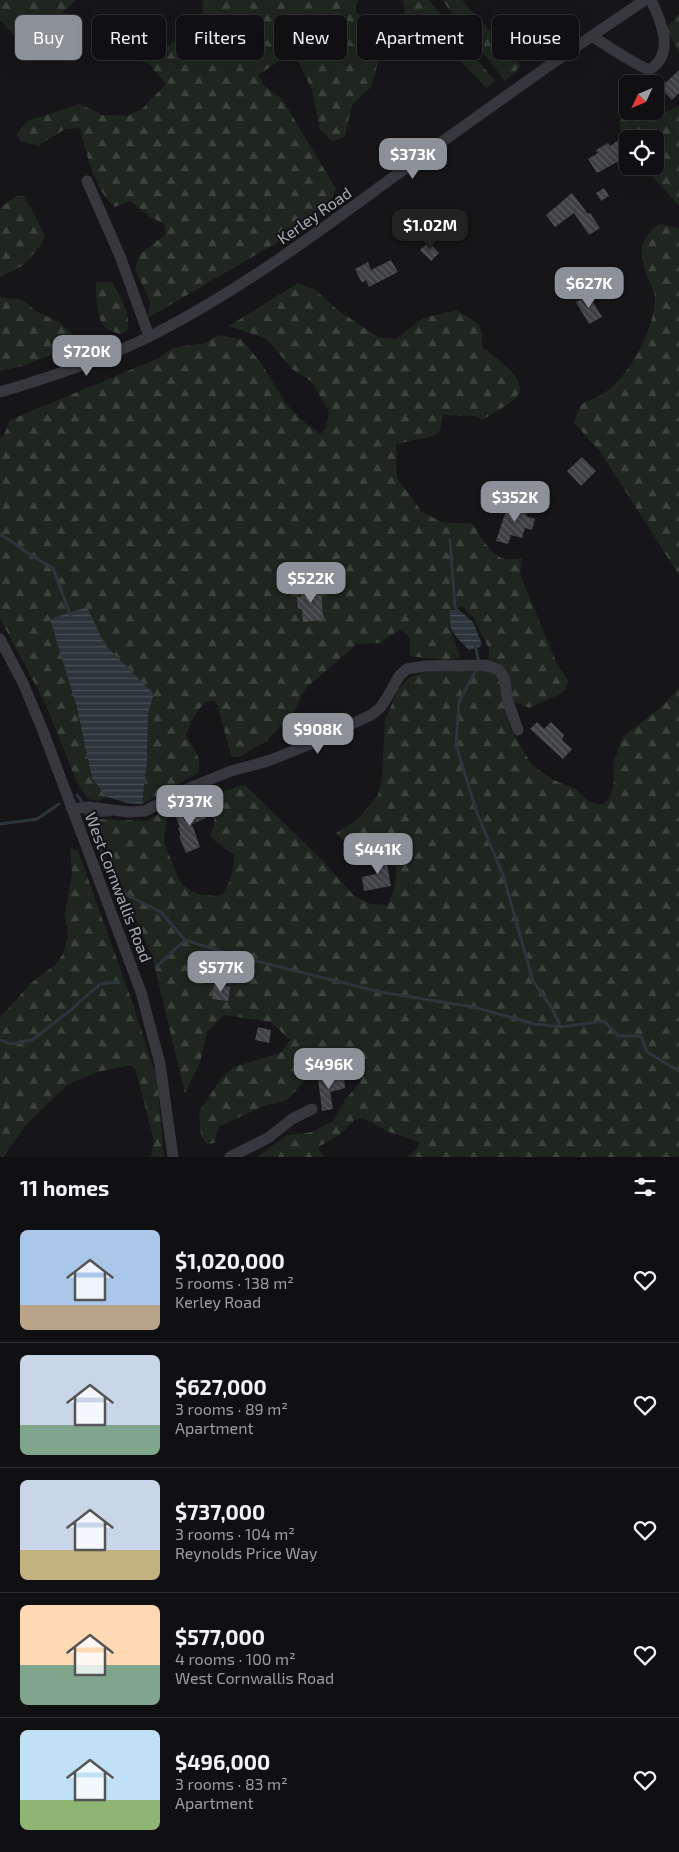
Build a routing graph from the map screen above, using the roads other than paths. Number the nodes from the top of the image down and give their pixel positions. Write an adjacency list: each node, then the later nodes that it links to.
1 (645, 0): 3 (street, Kerley Road)
2 (651, 0): 3 (street)
3 (592, 36): 5 (street, Kerley Road)
4 (87, 181): 5 (street)
5 (149, 336): 6 (street, Kerley Road)
6 (0, 392)
7 (0, 639): 9 (street, West Cornwallis Road)
8 (518, 730): 9 (street)
9 (72, 808): 11 (street, West Cornwallis Road)
10 (312, 1109): 12 (street)
11 (173, 1157)
12 (230, 1157)

